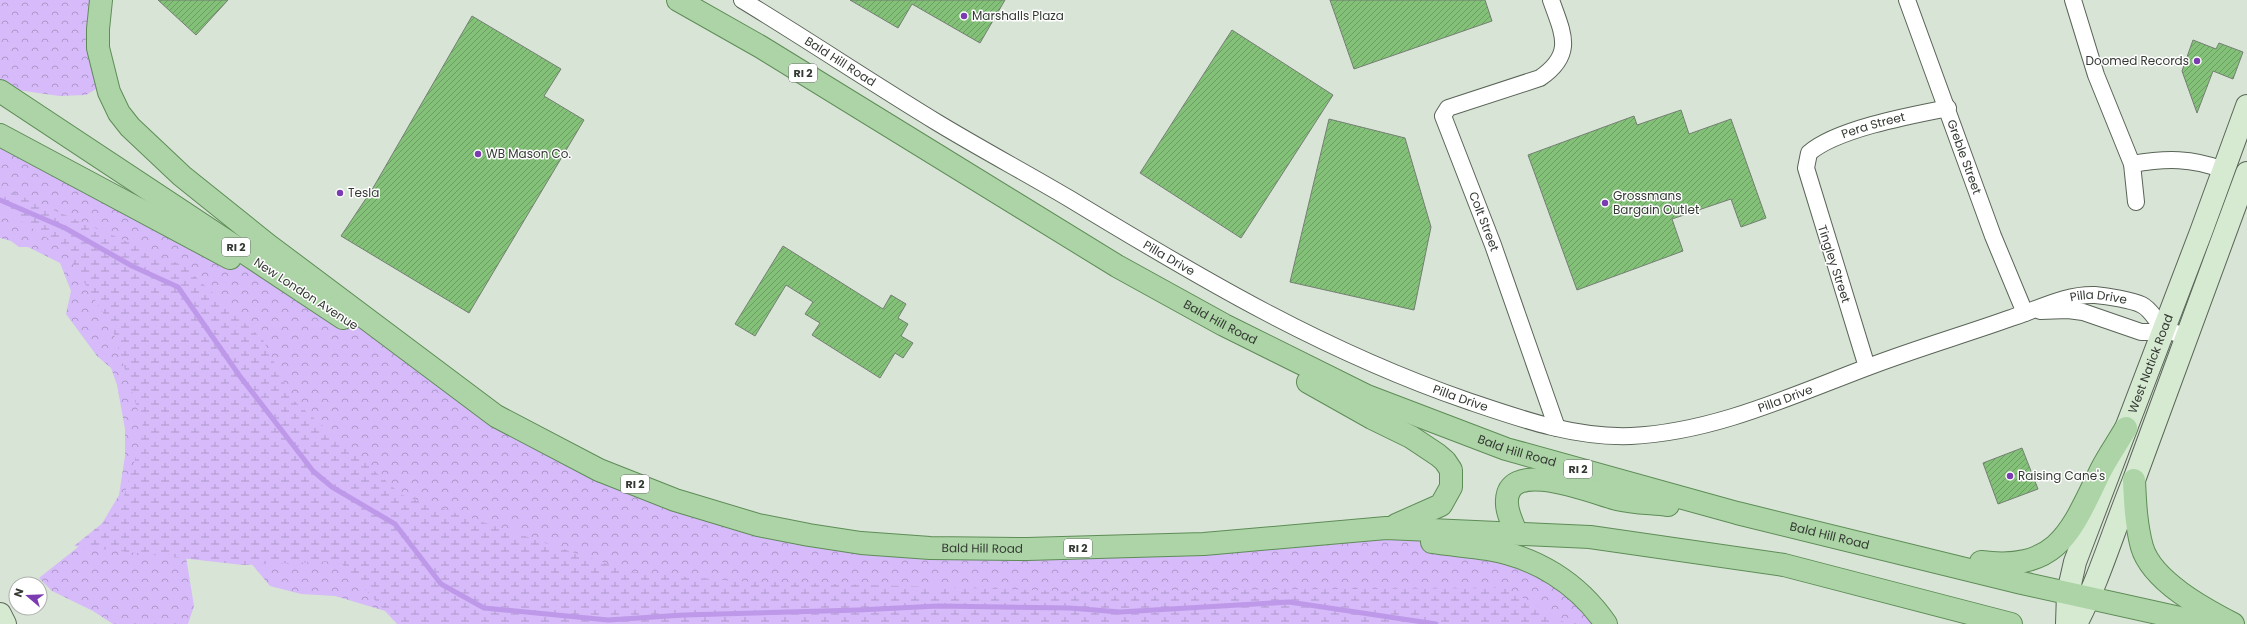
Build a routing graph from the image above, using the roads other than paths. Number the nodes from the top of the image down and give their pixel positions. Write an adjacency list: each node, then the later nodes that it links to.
1 (101, 0): 23 (main road)
2 (678, 0): 17 (main road, Bald Hill Road / RI 2)
3 (742, 0): 10 (street, Bald Hill Road)
4 (1550, 0): 24 (street, Colt Street)
5 (1908, 0): 9 (street, Greble Street)
6 (2073, 0): 13 (street)
7 (0, 91): 19 (main road, New London Avenue / RI 2)
8 (2247, 106): 14 (main road, West Natick Road)
9 (1948, 108): 12 (street, Pera Street); 18 (street, Greble Street)
10 (939, 124): 24 (street, Pilla Drive)
11 (0, 135): 19 (main road)
12 (1807, 159): 22 (street, Tingley Street)
13 (2132, 164): 14 (street); 16 (street)
14 (2224, 170): 20 (main road, West Natick Road)
15 (2247, 173): 21 (main road, West Natick Road)
16 (2136, 202)
17 (1117, 266): 27 (main road, Bald Hill Road / RI 2); 28 (main road)
18 (2025, 313): 20 (street, Pilla Drive); 20 (street, Pilla Drive); 22 (street, Pilla Drive)
19 (354, 326): 23 (main road, New London Avenue / RI 2)
20 (2164, 328): 21 (street, Pilla Drive); 25 (main road, West Natick Road)
21 (2187, 337): 26 (main road, West Natick Road)
22 (1867, 367): 24 (street, Pilla Drive)
23 (474, 401): 29 (main road, Bald Hill Road / RI 2)
24 (1557, 428)
25 (2126, 428): 31 (main road); 32 (main road, West Natick Road)
26 (2134, 480): 33 (main road, West Natick Road); 41 (main road)
27 (1737, 513): 30 (main road); 31 (main road, Bald Hill Road / RI 2)
28 (1386, 528): 29 (main road, Bald Hill Road / RI 2); 30 (main road, Bald Hill Road / RI 2)
29 (1347, 532): 36 (main road)
30 (1516, 532): 37 (main road, Bald Hill Road / RI 2)
31 (1884, 549): 32 (main road, Bald Hill Road / RI 2)
32 (2068, 593): 33 (main road, Bald Hill Road / RI 2); 38 (main road, West Natick Road)
33 (2090, 598): 39 (main road, West Natick Road); 40 (main road, Bald Hill Road / RI 2)
34 (0, 614): 35 (main road)
35 (5, 624)
36 (1606, 624)
37 (2010, 624)
38 (2067, 624)
39 (2076, 624)
40 (2207, 624)
41 (2234, 624)

